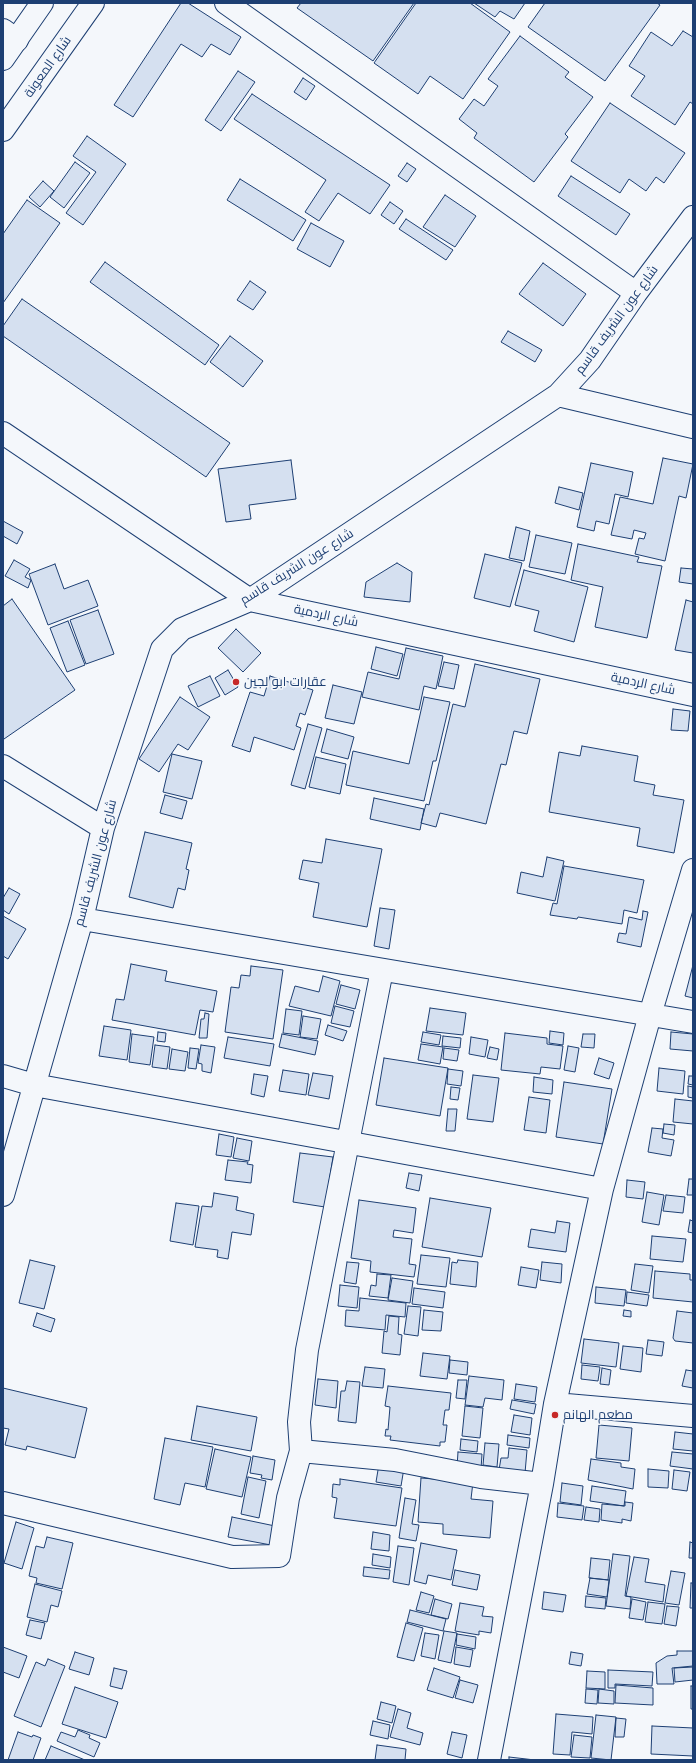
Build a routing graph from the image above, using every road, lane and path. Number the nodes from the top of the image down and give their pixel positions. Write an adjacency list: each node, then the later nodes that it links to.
1 (42, 3): 4 (main road)
2 (93, 3): 6 (main road, شارع المعونة)
3 (226, 3): 8 (main road)
4 (10, 35): 5 (main road)
5 (3, 59)
6 (3, 130)
7 (693, 217): 8 (main road, شارع عون الشريف قاسم)
8 (636, 293): 9 (main road, شارع عون الشريف قاسم)
9 (558, 395): 10 (main road); 12 (main road, شارع عون الشريف قاسم)
10 (693, 427)
11 (3, 433): 12 (main road, شارع الردمية)
12 (250, 600): 13 (main road, شارع الردمية); 15 (main road, شارع عون الشريف قاسم)
13 (693, 695)
14 (3, 766): 15 (main road)
15 (103, 828): 17 (main road, شارع عون الشريف قاسم)
16 (693, 870): 19 (main road)
17 (82, 920): 18 (main road); 22 (main road, شارع عون الشريف قاسم)
18 (382, 970): 19 (main road); 23 (main road)
19 (650, 1015): 20 (main road); 24 (main road)
20 (693, 1022)
21 (3, 1076): 22 (main road)
22 (34, 1086): 23 (main road); 25 (main road, شارع عون الشريف قاسم)
23 (348, 1142): 24 (main road); 28 (main road)
24 (602, 1189): 26 (main road)
25 (3, 1195)
26 (555, 1404): 27 (main road); 29 (main road)
27 (693, 1416)
28 (301, 1451): 29 (main road); 30 (main road)
29 (542, 1484): 31 (main road)
30 (3, 1503)
31 (489, 1760)

